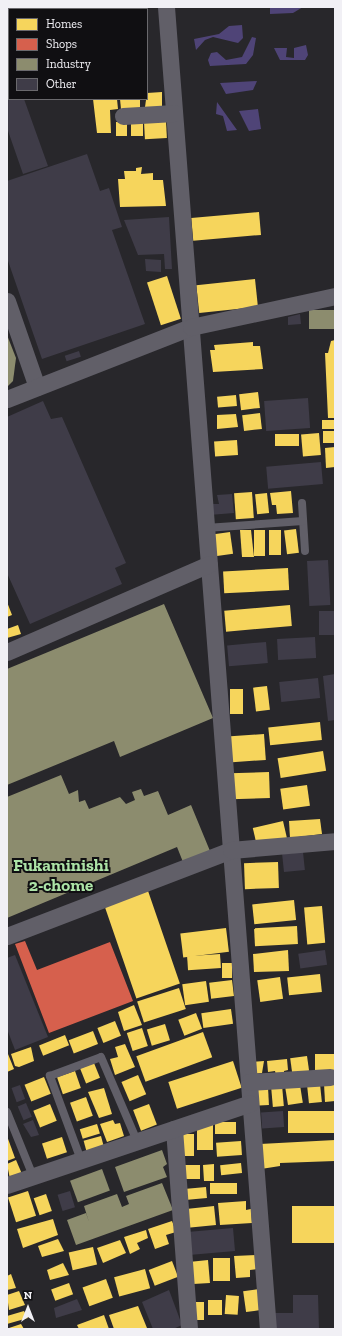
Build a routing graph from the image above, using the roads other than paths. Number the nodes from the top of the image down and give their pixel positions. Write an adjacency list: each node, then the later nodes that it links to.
1 (166, 7): 2 (street)
2 (174, 113): 3 (street); 6 (street)
3 (123, 116)
4 (335, 296): 6 (street)
5 (7, 301): 7 (street)
6 (191, 327): 7 (street); 11 (street)
7 (36, 387): 8 (street)
8 (7, 399)
9 (302, 503): 10 (lane)
10 (303, 521): 11 (lane); 12 (lane)
11 (206, 528): 13 (street)
12 (305, 551)
13 (209, 564): 14 (street); 16 (street)
14 (7, 652)
15 (335, 841): 16 (street)
16 (231, 850): 17 (street); 19 (street)
17 (7, 936)
18 (330, 1077): 19 (street)
19 (249, 1082): 20 (street)
20 (250, 1103): 22 (street); 28 (street)
21 (7, 1112): 25 (lane)
22 (174, 1129): 23 (street); 27 (street)
23 (137, 1141): 24 (street); 24 (lane)
24 (81, 1160): 25 (street)
25 (33, 1176): 26 (street)
26 (7, 1185)
27 (190, 1329)
28 (268, 1329)

